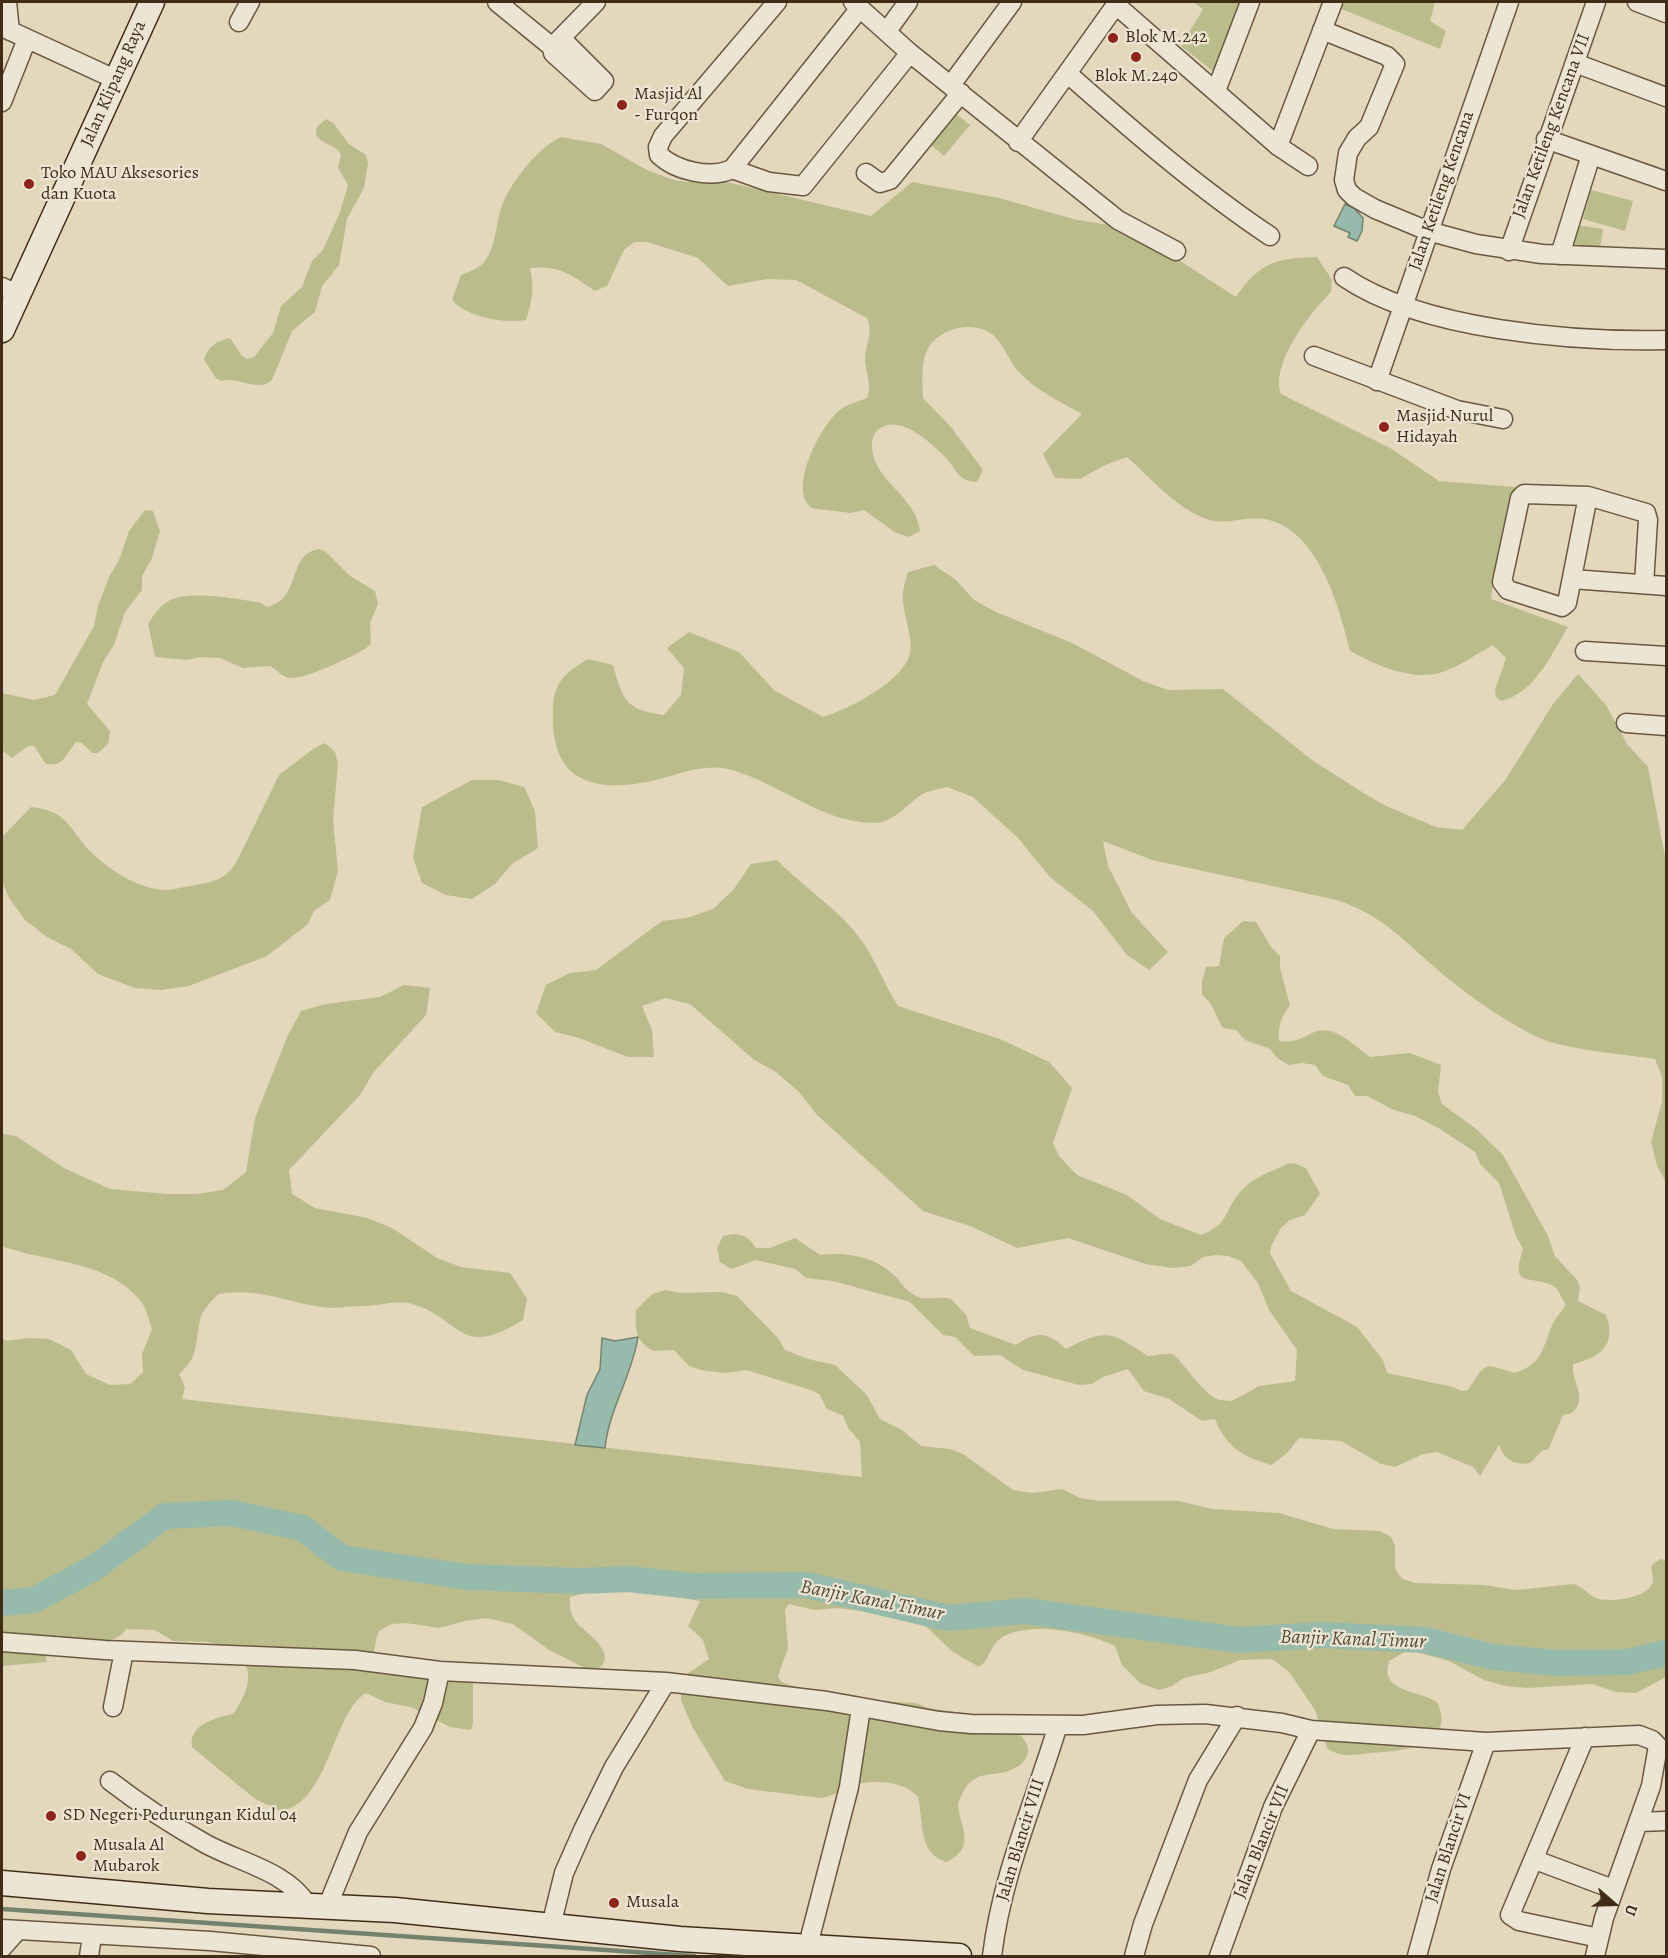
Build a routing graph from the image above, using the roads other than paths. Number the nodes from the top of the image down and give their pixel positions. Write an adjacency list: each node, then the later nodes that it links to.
1 (7, 2): 20 (street)
2 (152, 2): 24 (street, Jalan Klipang Raya)
3 (250, 2): 17 (street)
4 (497, 2): 5 (street)
5 (596, 2)
6 (777, 2): 34 (street)
7 (908, 2): 19 (street)
8 (1012, 2): 25 (street)
9 (1250, 2): 26 (street)
10 (1333, 2): 18 (street)
11 (1509, 2): 37 (street, Jalan Ketileng Kencana)
12 (1596, 2): 22 (street, Jalan Ketileng Kencana VII)
13 (1637, 2): 16 (street)
14 (1117, 3): 23 (street); 26 (street)
15 (856, 5): 19 (street); 34 (street)
16 (1666, 13)
17 (239, 22)
18 (1322, 30): 31 (street); 37 (street)
19 (887, 31): 21 (street)
20 (13, 32): 24 (street); 28 (street)
21 (910, 53): 25 (street); 34 (street)
22 (1575, 63): 27 (street); 29 (street, Jalan Ketileng Kencana VII)
23 (1068, 74): 30 (street); 38 (street)
24 (117, 80): 44 (street, Jalan Klipang Raya)
25 (956, 89): 30 (street); 35 (street)
26 (1216, 91): 31 (street)
27 (1666, 97)
28 (2, 102)
29 (1546, 139): 32 (street); 40 (street, Jalan Ketileng Kencana VII)
30 (1018, 142): 39 (street)
31 (1278, 146): 33 (street)
32 (1591, 155): 36 (street); 41 (street)
33 (1308, 166)
34 (732, 169)
35 (866, 173)
36 (1666, 181)
37 (1428, 231): 40 (street); 45 (street, Jalan Ketileng Kencana)
38 (1270, 236)
39 (1176, 251)
40 (1509, 251): 41 (street)
41 (1560, 255): 42 (street)
42 (1666, 259)
43 (1344, 277): 45 (street)
44 (9, 290): 46 (street, Jalan Klipang Raya)
45 (1401, 306): 47 (street); 49 (street, Jalan Ketileng Kencana)
46 (2, 330)
47 (1666, 340)
48 (1314, 356): 49 (street)
49 (1377, 381): 50 (street)
50 (1503, 419)
51 (1588, 496): 52 (street); 52 (street); 53 (street)
52 (1572, 579): 53 (street)
53 (1644, 584): 54 (street)
54 (1666, 586)
55 (1585, 651): 56 (street)
56 (1666, 656)
57 (1626, 723): 58 (street)
58 (1666, 726)
59 (2, 1642): 60 (street)
60 (124, 1651): 61 (street); 63 (street)
61 (440, 1671): 62 (street); 76 (street)
62 (666, 1682): 64 (street); 77 (street)
63 (114, 1707)
64 (861, 1708): 66 (street); 84 (street)
65 (1237, 1716): 66 (street); 67 (street); 90 (street)
66 (1058, 1725): 89 (street, Jalan Blancir VIII)
67 (1311, 1730): 69 (street); 91 (street, Jalan Blancir VII)
68 (1585, 1737): 69 (street); 72 (street); 73 (street)
69 (1486, 1742): 92 (street, Jalan Blancir VI)
70 (110, 1781): 76 (street)
71 (1666, 1821): 72 (street)
72 (1640, 1822): 75 (street)
73 (1537, 1856): 75 (street); 80 (street)
74 (2, 1883): 76 (street)
75 (1613, 1889): 80 (street)
76 (318, 1904): 77 (street)
77 (551, 1926): 81 (street)
78 (10, 1929): 79 (street); 82 (street)
79 (92, 1936): 83 (street); 86 (street)
80 (1599, 1938): 93 (street)
81 (697, 1946): 84 (street)
82 (2, 1948)
83 (207, 1949): 85 (street)
84 (807, 1949): 88 (street)
85 (313, 1955): 87 (street)
86 (89, 1956)
87 (371, 1956)
88 (959, 1956)
89 (992, 1956)
90 (1134, 1956)
91 (1219, 1956)
92 (1417, 1956)
93 (1595, 1956)

